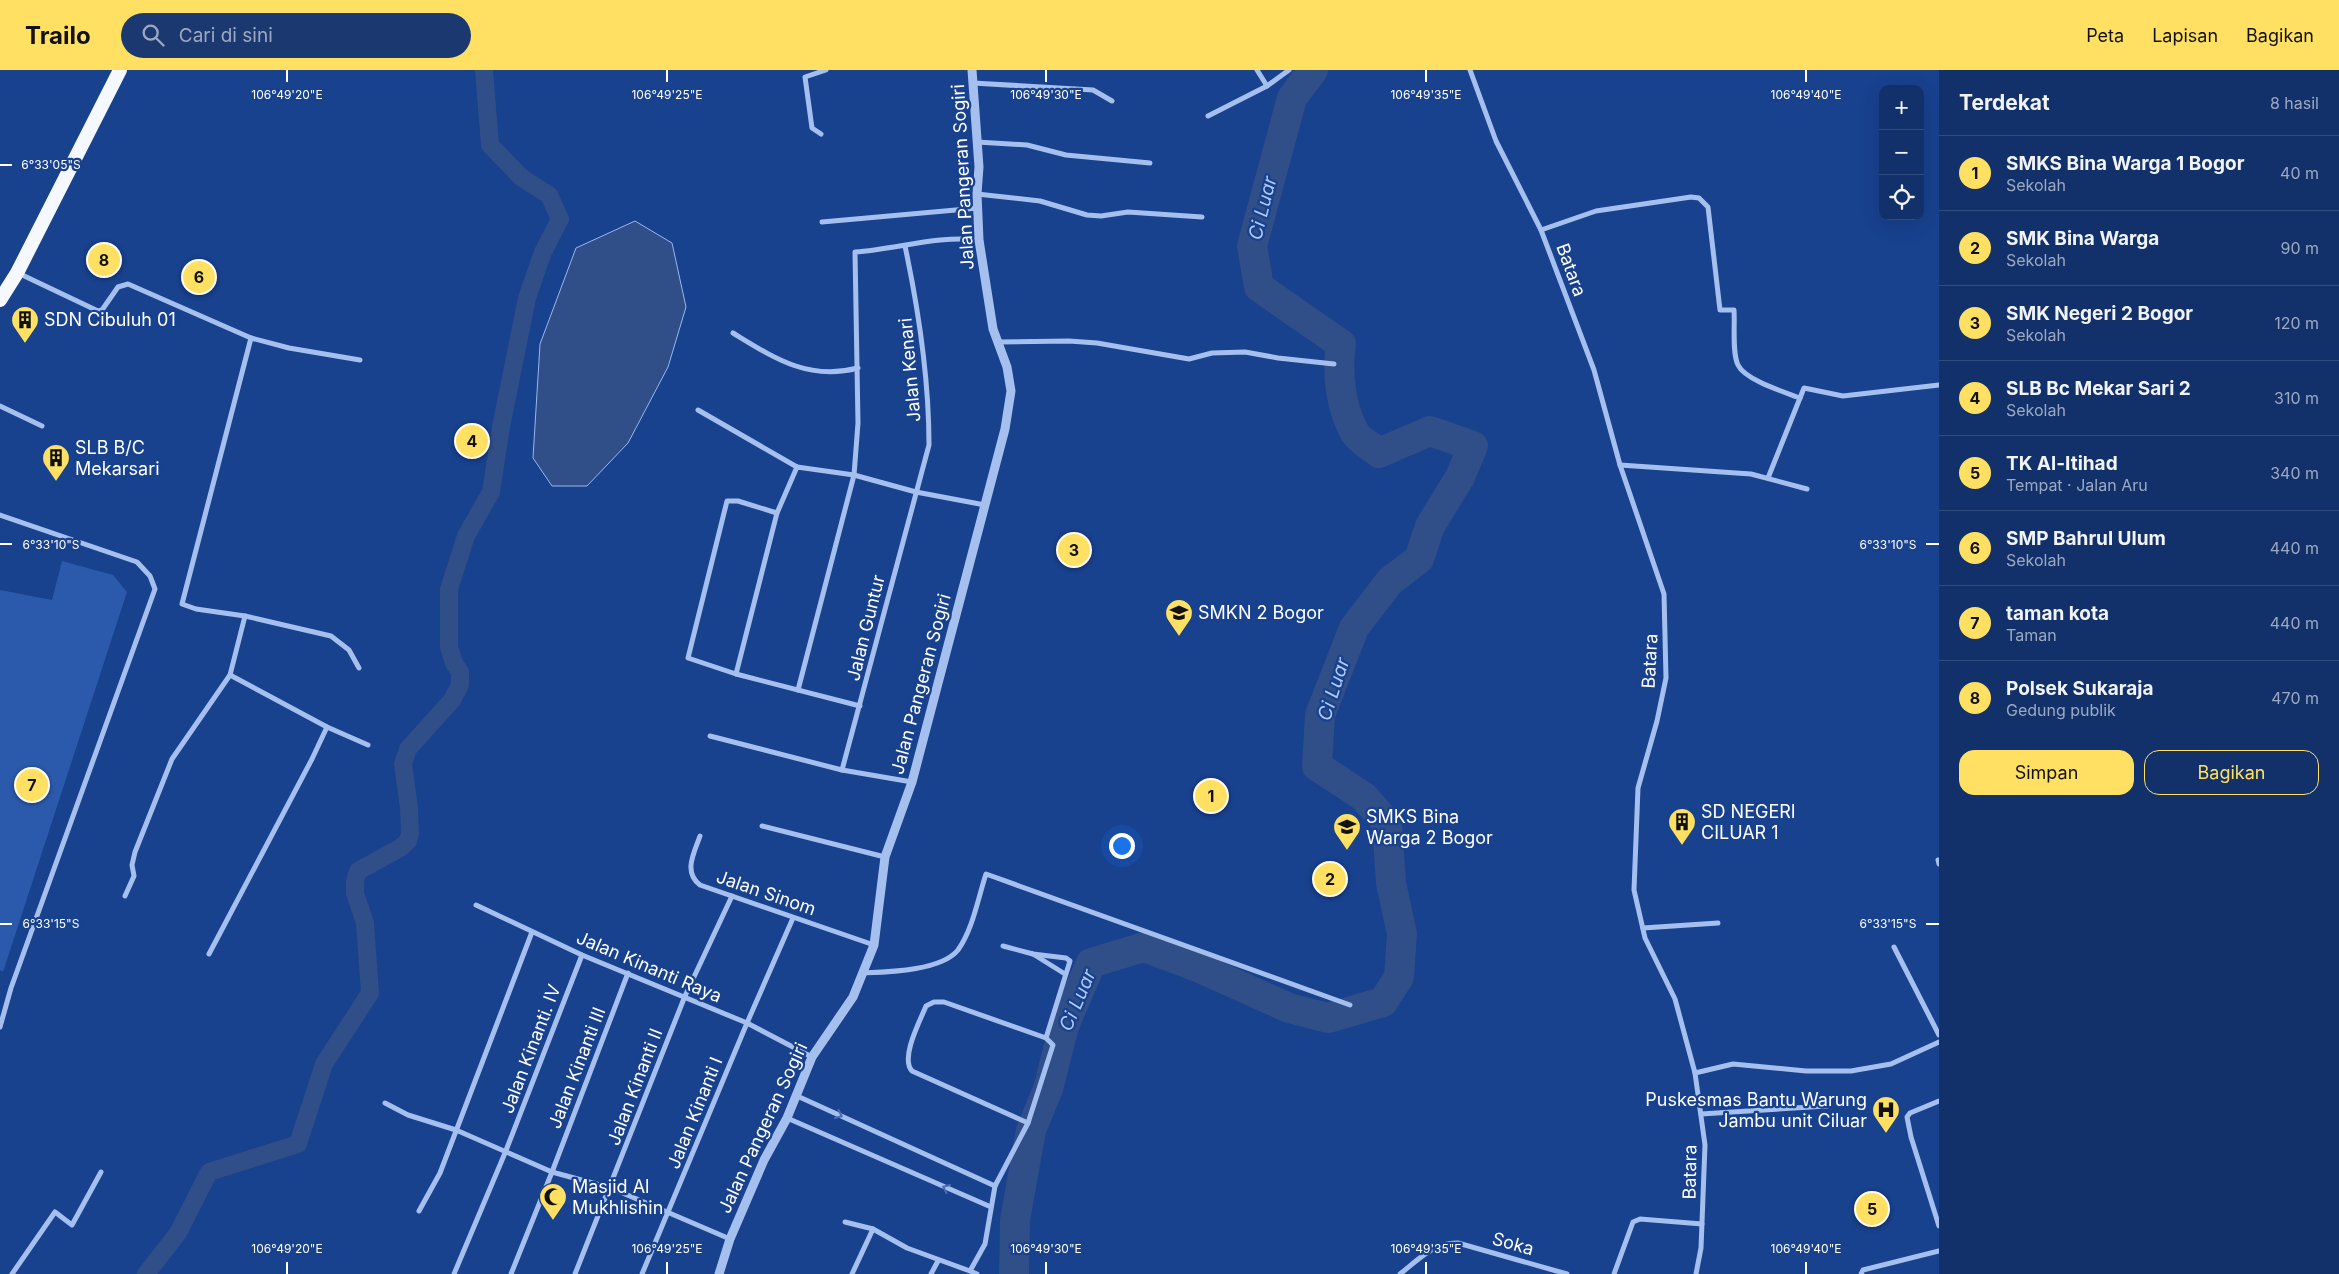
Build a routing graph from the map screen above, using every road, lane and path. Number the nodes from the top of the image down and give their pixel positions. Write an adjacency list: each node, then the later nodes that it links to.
1 (120, 70): 21 (highway)
2 (826, 70): 11 (street)
3 (972, 70): 7 (street, Jalan Pangeran Sogiri)
4 (1257, 70): 8 (street)
5 (1289, 70): 8 (street)
6 (1470, 70): 18 (street, Batara)
7 (973, 82): 9 (street); 12 (street, Jalan Pangeran Sogiri)
8 (1267, 86): 10 (street)
9 (1112, 101)
10 (1208, 116)
11 (821, 134)
12 (977, 142): 13 (street); 14 (street, Jalan Pangeran Sogiri)
13 (1150, 163)
14 (977, 194): 15 (street, Jalan Pangeran Sogiri); 16 (street)
15 (978, 208): 17 (street); 19 (street, Jalan Pangeran Sogiri)
16 (1202, 217)
17 (822, 222)
18 (1541, 230): 30 (street); 34 (street, Batara)
19 (980, 240): 20 (street); 25 (street, Jalan Pangeran Sogiri)
20 (905, 246): 28 (street); 39 (street, Jalan Kenari)
21 (17, 272): 22 (highway); 24 (street)
22 (0, 300)
23 (733, 333): 28 (street)
24 (251, 338): 26 (street); 43 (street)
25 (998, 342): 27 (street); 40 (street, Jalan Pangeran Sogiri)
26 (360, 360)
27 (1334, 364)
28 (858, 368): 36 (street)
29 (1939, 385): 30 (street)
30 (1800, 398): 37 (street)
31 (0, 406): 33 (street)
32 (698, 410): 35 (street)
33 (42, 426)
34 (1620, 465): 37 (street); 62 (street, Batara)
35 (797, 467): 36 (street); 41 (street)
36 (854, 474): 39 (street); 47 (street)
37 (1768, 478): 38 (street)
38 (1807, 488)
39 (916, 492): 40 (street); 48 (street, Jalan Guntur)
40 (986, 505): 53 (street, Jalan Pangeran Sogiri)
41 (778, 513): 45 (street); 45 (street)
42 (0, 515): 76 (street)
43 (245, 616): 44 (street); 46 (street)
44 (359, 668)
45 (736, 674): 47 (street)
46 (230, 676): 49 (street); 57 (street)
47 (798, 690): 48 (street)
48 (860, 706): 52 (street, Jalan Guntur)
49 (327, 727): 51 (street); 67 (street)
50 (710, 736): 52 (street)
51 (368, 745)
52 (842, 770): 53 (street)
53 (912, 782): 56 (street, Jalan Pangeran Sogiri)
54 (762, 826): 56 (street)
55 (700, 836): 58 (street, Jalan Sinom)
56 (886, 857): 64 (street, Jalan Pangeran Sogiri)
57 (125, 896)
58 (732, 896): 60 (street, Jalan Sinom); 73 (street, Jalan Kinanti II)
59 (476, 905): 63 (street, Jalan Kinanti Raya)
60 (793, 918): 64 (street, Jalan Sinom); 75 (street, Jalan Kinanti I)
61 (1718, 923): 62 (street)
62 (1643, 928): 81 (street, Batara)
63 (532, 932): 69 (street, Jalan Kinanti Raya); 89 (street)
64 (874, 945): 71 (street, Jalan Pangeran Sogiri)
65 (1003, 946): 68 (street)
66 (1894, 948): 77 (street)
67 (209, 954)
68 (1033, 954): 72 (street); 72 (street)
69 (582, 955): 70 (street, Jalan Kinanti Raya); 90 (street, Jalan Kinanti. IV)
70 (628, 973): 73 (street, Jalan Kinanti Raya); 92 (street, Jalan Kinanti III)
71 (863, 974): 74 (street); 80 (street, Jalan Pangeran Sogiri)
72 (1065, 974): 78 (street)
73 (685, 996): 75 (street, Jalan Kinanti Raya); 94 (street, Jalan Kinanti II)
74 (1350, 1005)
75 (747, 1023): 80 (street, Jalan Kinanti Raya); 97 (street, Jalan Kinanti I)
76 (0, 1027)
77 (1939, 1035)
78 (1046, 1038): 88 (street); 88 (street)
79 (1939, 1042): 81 (street)
80 (812, 1057): 82 (street, Jalan Pangeran Sogiri)
81 (1695, 1073): 86 (street, Batara)
82 (795, 1095): 87 (street, Jalan Pangeran Sogiri); 93 (street, one-way to 93)
83 (1939, 1101): 100 (street)
84 (385, 1103): 89 (street)
85 (1827, 1106): 86 (street)
86 (1701, 1114): 99 (street, Batara)
87 (787, 1118): 95 (street, one-way to 87); 102 (street, Jalan Pangeran Sogiri)
88 (1028, 1123): 93 (street)
89 (456, 1130): 90 (street); 96 (street)
90 (505, 1153): 92 (street); 107 (street, Jalan Kinanti. IV)
91 (101, 1172): 106 (street)
92 (552, 1172): 94 (street); 108 (street, Jalan Kinanti III)
93 (995, 1186): 95 (street)
94 (611, 1188): 97 (street); 109 (street, Jalan Kinanti II)
95 (991, 1208): 105 (street)
96 (419, 1211)
97 (668, 1213): 102 (street); 110 (street, Jalan Kinanti I)
98 (845, 1222): 101 (street)
99 (1702, 1224): 117 (street); 118 (street, Batara)
100 (1939, 1226)
101 (873, 1229): 104 (street); 112 (street)
102 (730, 1239): 111 (street, Jalan Pangeran Sogiri)
103 (1939, 1251): 119 (street)
104 (938, 1260): 105 (street); 113 (street)
105 (970, 1271): 114 (street)
106 (12, 1274)
107 (454, 1274)
108 (511, 1274)
109 (575, 1274)
110 (642, 1274)
111 (719, 1274)
112 (852, 1274)
113 (931, 1274)
114 (977, 1274)
115 (1400, 1274): 116 (street, Soka)
116 (1568, 1274)
117 (1614, 1274)
118 (1696, 1274)
119 (1861, 1274)

